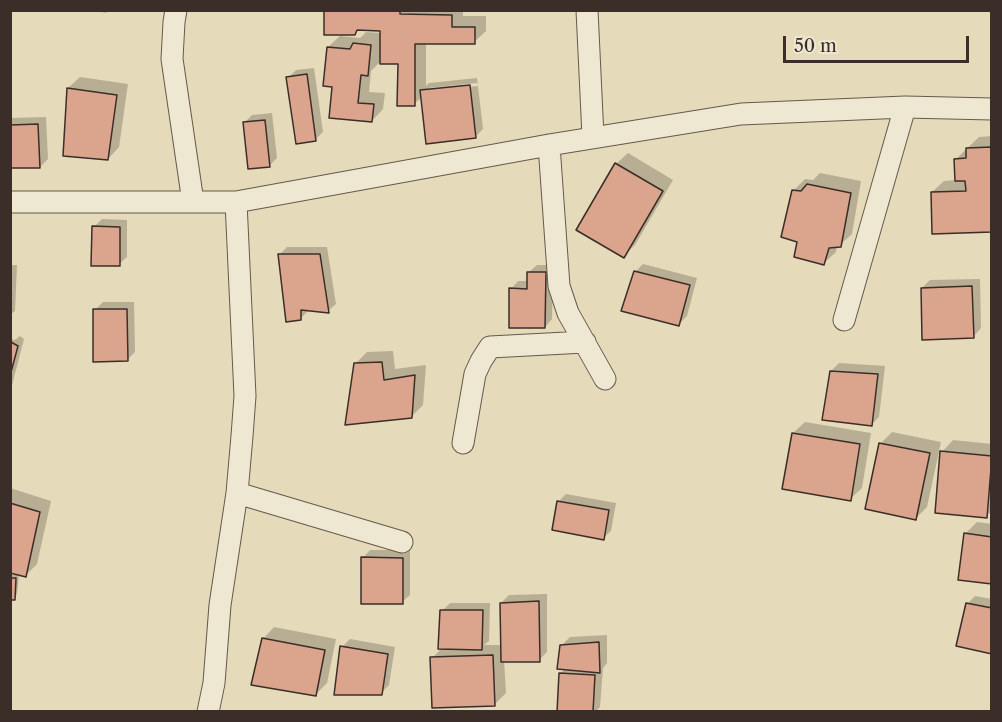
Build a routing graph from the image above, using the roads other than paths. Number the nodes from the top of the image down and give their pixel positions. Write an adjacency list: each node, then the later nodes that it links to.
1 (176, 10): 8 (street)
2 (587, 10): 5 (street)
3 (905, 107): 4 (street); 5 (street); 10 (street)
4 (992, 109)
5 (593, 137): 6 (street)
6 (549, 145): 9 (street); 11 (street)
7 (10, 202): 8 (street)
8 (193, 202): 9 (street)
9 (236, 202): 14 (street)
10 (844, 320)
11 (585, 342): 12 (street); 13 (street)
12 (605, 379)
13 (464, 443)
14 (237, 493): 15 (street); 16 (street)
15 (402, 542)
16 (208, 711)

